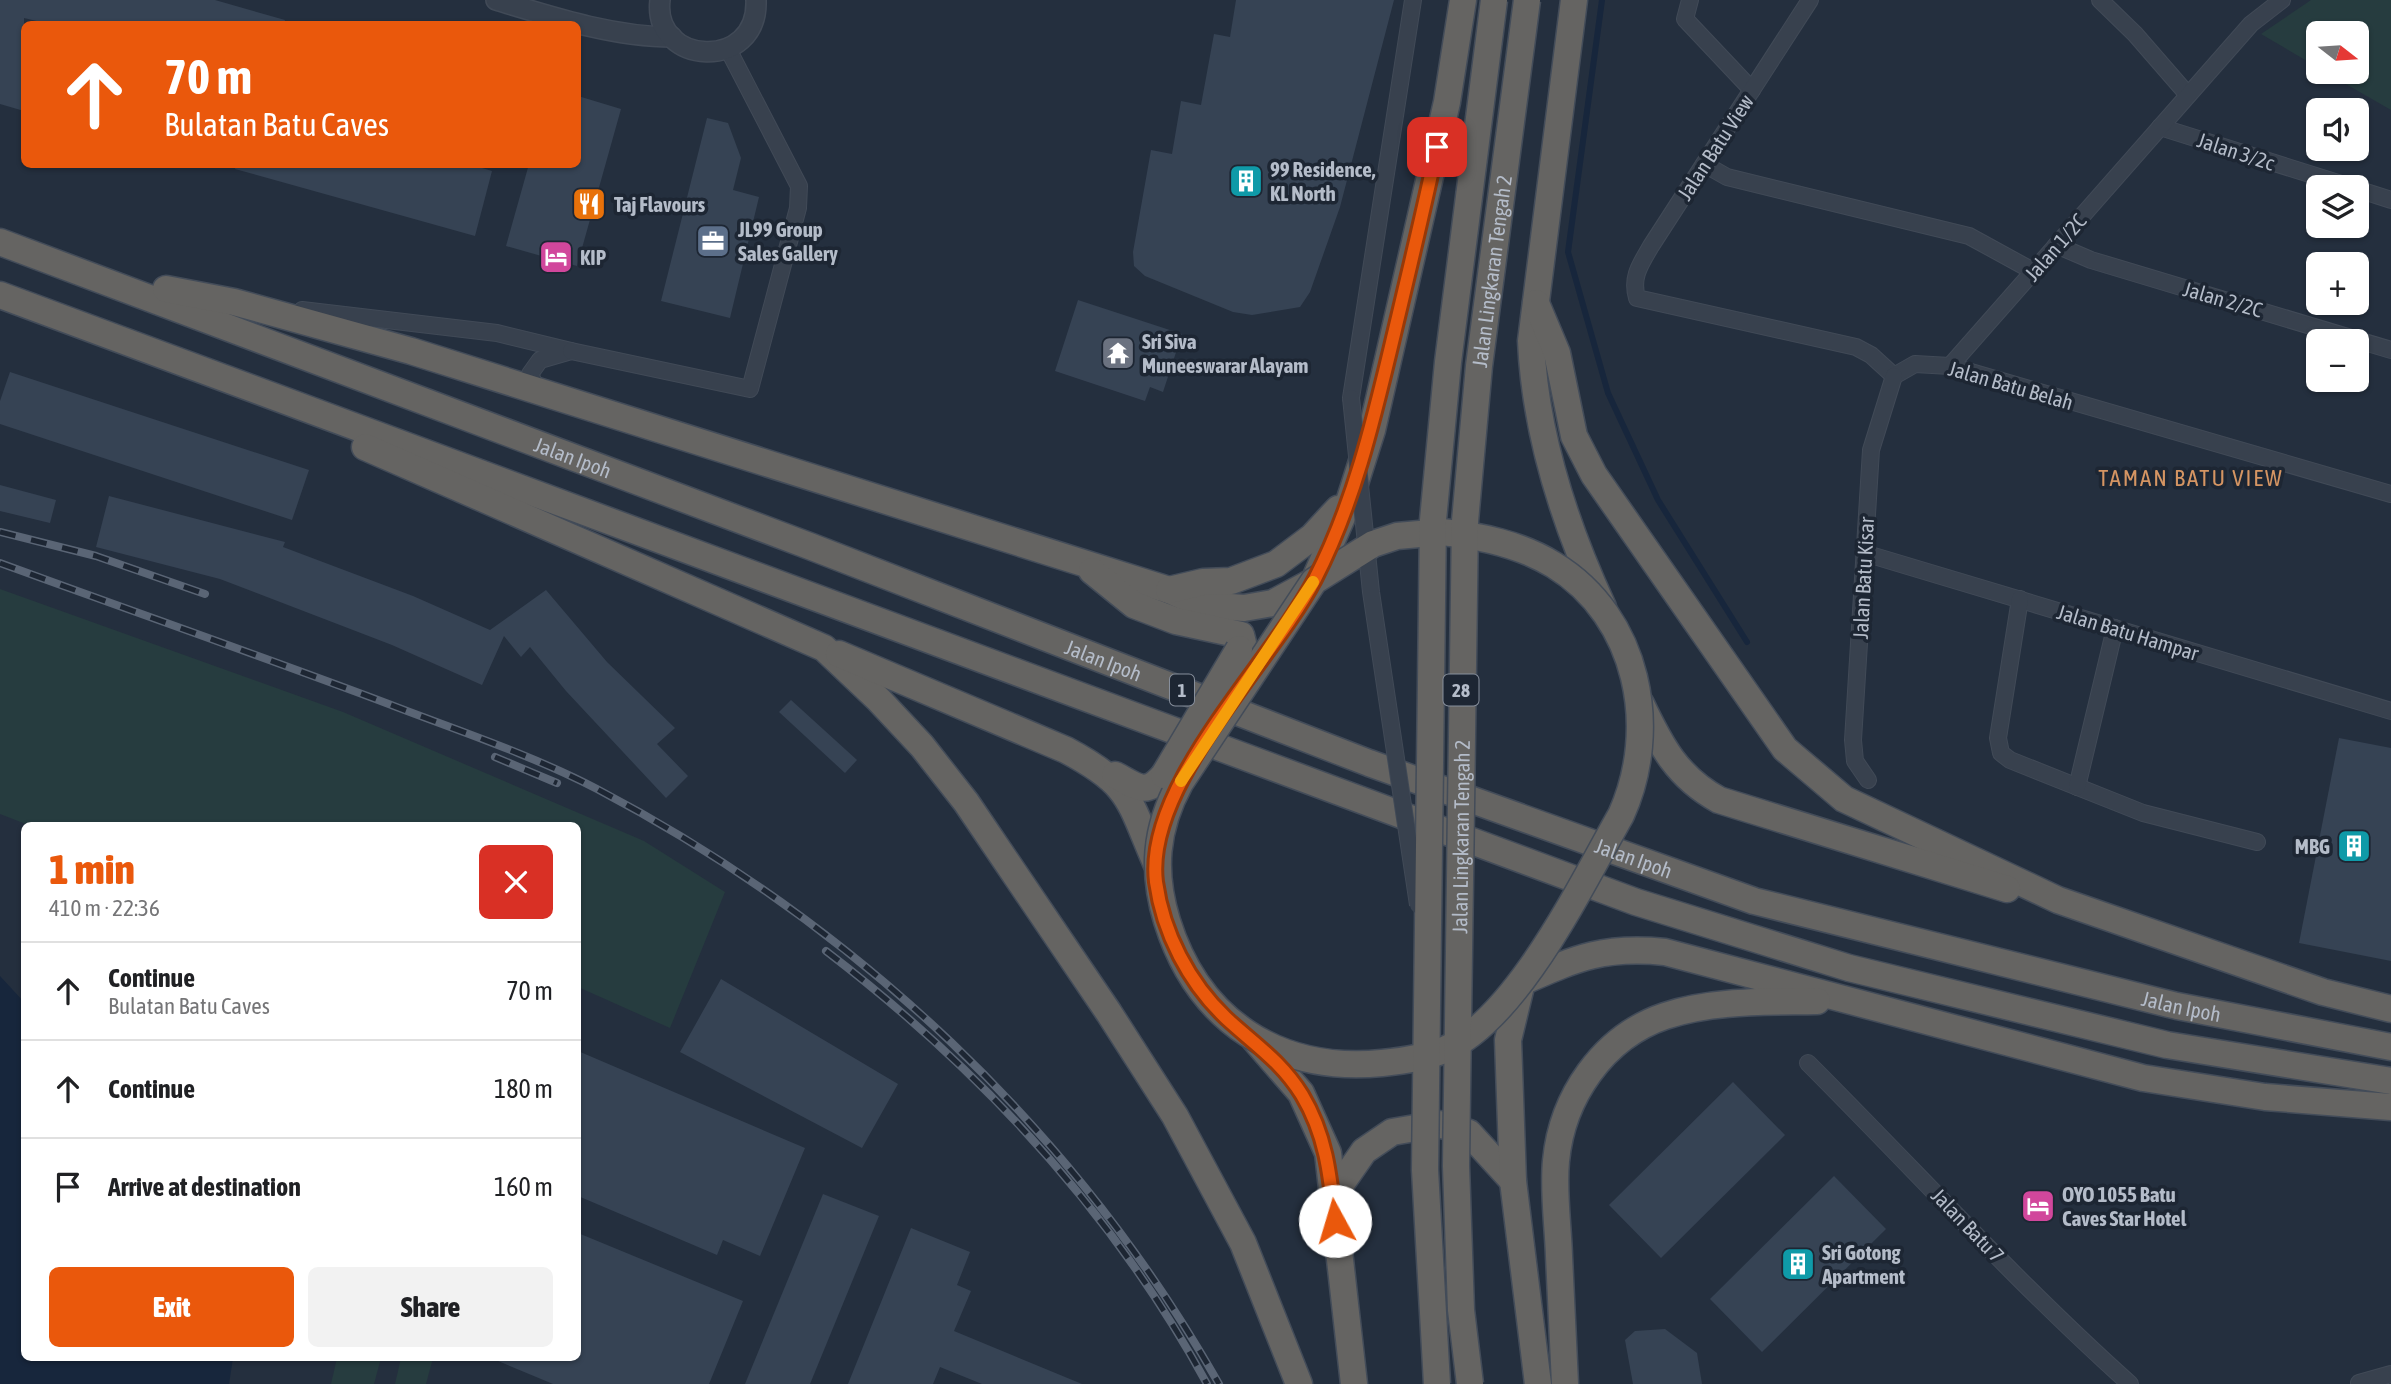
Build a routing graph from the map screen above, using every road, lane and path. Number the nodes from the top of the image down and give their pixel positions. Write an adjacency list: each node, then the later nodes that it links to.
1 (496, 0): 13 (street)
2 (660, 0): 15 (street)
3 (756, 0): 16 (street)
4 (1413, 0): 55 (street, bridge)
5 (1463, 0): 38 (highway)
6 (1494, 0): 55 (highway, Jalan Lingkaran Tengah 2 / 28, bridge)
7 (1527, 0): 71 (highway, Jalan Lingkaran Tengah 2 / 28, bridge)
8 (1574, 0): 30 (highway)
9 (1690, 0): 17 (street)
10 (1810, 0): 17 (street, Jalan Batu View)
11 (2100, 0): 18 (street)
12 (2282, 0): 18 (street, Jalan 1/2C)
13 (574, 21)
14 (581, 23): 15 (street)
15 (672, 37): 16 (street)
16 (728, 49): 33 (street)
17 (1752, 90): 20 (street, Jalan Batu View)
18 (2188, 95): 19 (street, Jalan 1/2C)
19 (2160, 127): 21 (street, Jalan 3/2c); 25 (street, Jalan 1/2C)
20 (1704, 164): 26 (street); 35 (street, Jalan Batu View)
21 (2313, 175)
22 (2369, 193): 23 (street)
23 (2391, 200)
24 (0, 242): 27 (highway, Jalan Ipoh / 1)
25 (2056, 245): 26 (street, Jalan 1/2C); 32 (street, Jalan 2/2C)
26 (2033, 271): 34 (street, Jalan 1/2C)
27 (96, 276): 29 (highway); 60 (highway, Jalan Ipoh / 1)
28 (0, 295): 31 (highway, Jalan Ipoh / 1)
29 (234, 302): 33 (street); 36 (highway)
30 (1536, 303): 44 (highway); 54 (highway)
31 (81, 325): 46 (highway); 62 (highway, Jalan Ipoh / 1)
32 (2391, 350)
33 (571, 351): 36 (street)
34 (1950, 366): 35 (street, Jalan Batu Belah); 37 (street, Jalan Batu Belah)
35 (1895, 376): 39 (street, Jalan Batu Kisar)
36 (538, 392): 40 (highway)
37 (2391, 494)
38 (1350, 499): 41 (highway); 42 (highway)
39 (1864, 553): 43 (street, Jalan Batu Hampar); 50 (street, Jalan Batu Kisar)
40 (1080, 562): 42 (highway); 49 (highway, bridge)
41 (1314, 581): 42 (highway); 44 (highway, bridge); 53 (highway, bridge)
42 (1169, 590)
43 (2020, 599): 45 (street, Jalan Batu Hampar); 51 (street)
44 (1610, 621): 47 (highway, bridge)
45 (2115, 628): 48 (street, Jalan Batu Hampar); 51 (street)
46 (824, 648): 49 (highway); 68 (highway)
47 (1641, 704): 54 (highway); 56 (highway, bridge)
48 (2391, 711)
49 (1100, 768): 53 (highway)
50 (1868, 780)
51 (2077, 788): 52 (street)
52 (2256, 842)
53 (1156, 863): 59 (highway, bridge)
54 (2058, 900): 58 (highway)
55 (1426, 958): 70 (highway, Jalan Lingkaran Tengah 2 / 28, bridge)
56 (1522, 982): 57 (highway); 59 (highway, bridge); 64 (highway)
57 (1847, 1000): 63 (highway); 73 (highway)
58 (2391, 1009)
59 (1255, 1040): 65 (highway)
60 (2391, 1047)
61 (1808, 1063): 74 (street, Jalan Batu 7)
62 (2391, 1081)
63 (2391, 1107)
64 (1513, 1181): 65 (highway); 72 (highway)
65 (1332, 1197): 69 (highway)
66 (2391, 1374): 67 (street)
67 (2359, 1383)
68 (1299, 1384)
69 (1354, 1384)
70 (1437, 1384)
71 (1470, 1384)
72 (1538, 1384)
73 (1565, 1384)
74 (2130, 1384)

